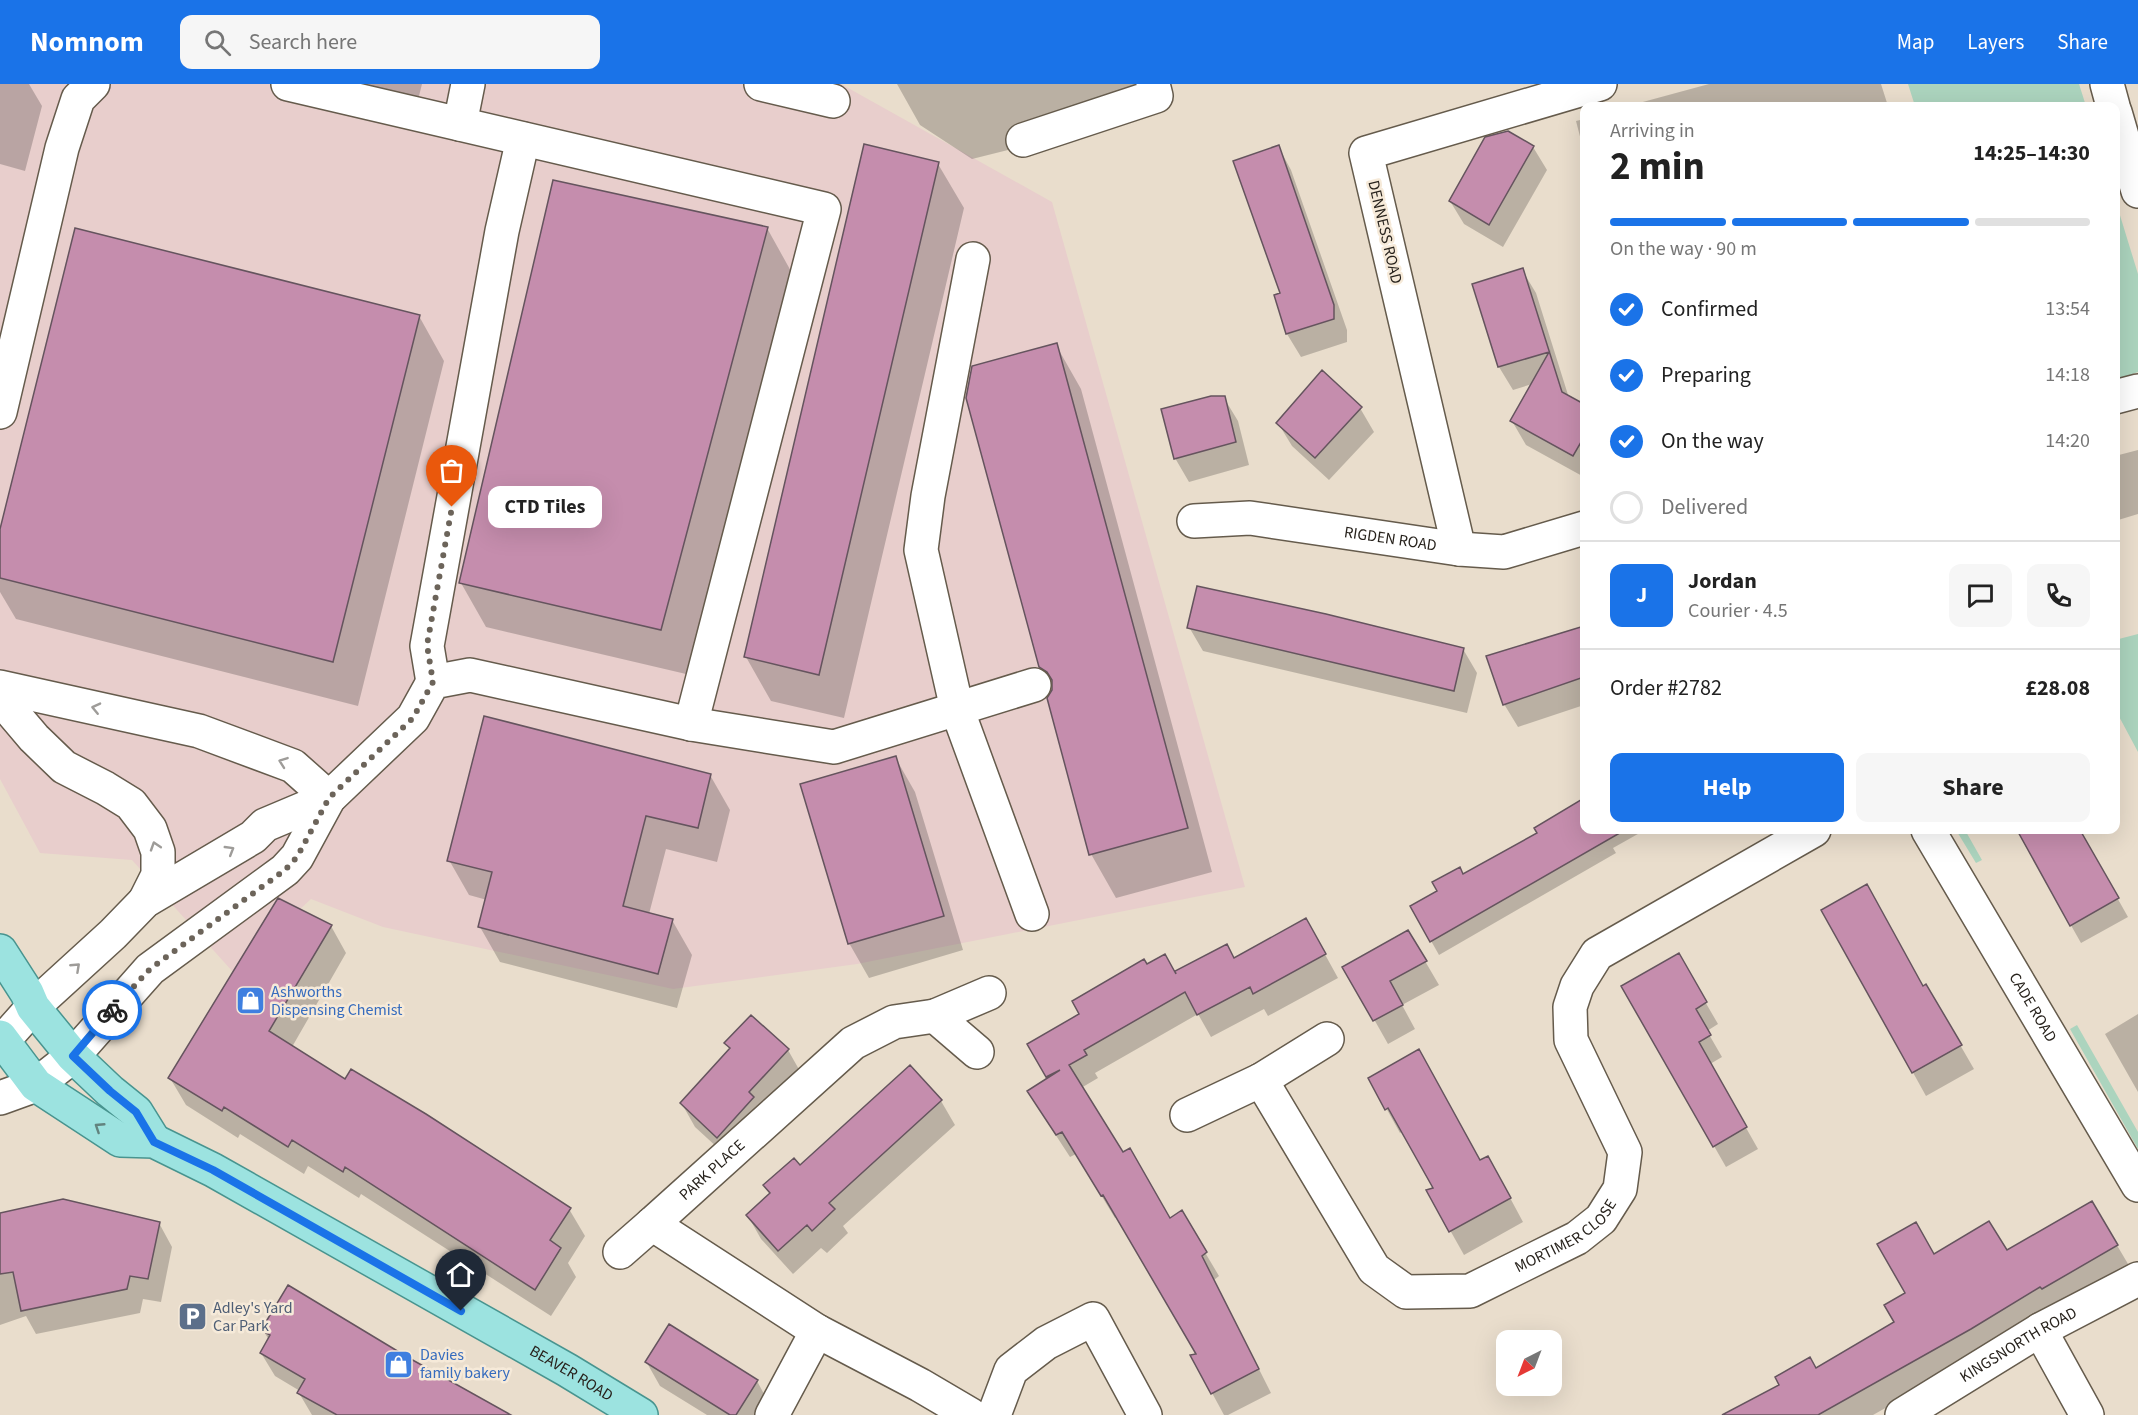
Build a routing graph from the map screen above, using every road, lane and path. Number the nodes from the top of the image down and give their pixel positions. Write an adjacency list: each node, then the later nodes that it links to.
1 (93, 84): 18 (street)
2 (288, 84): 10 (street)
3 (468, 84): 10 (street)
4 (761, 84): 8 (street)
5 (1153, 84): 13 (street)
6 (1600, 84): 21 (street, DENNESS ROAD)
7 (2107, 84): 9 (street)
8 (833, 101)
9 (2112, 102)
10 (460, 124): 12 (street)
11 (2120, 129): 14 (street)
12 (522, 139): 22 (street); 27 (street)
13 (1023, 140)
14 (2138, 191)
15 (973, 259): 26 (street)
16 (2138, 391): 17 (street)
17 (2120, 396)
18 (0, 412)
19 (1194, 521): 21 (street, RIGDEN ROAD)
20 (1580, 529): 21 (street, RIGDEN ROAD)
21 (1459, 549)
22 (433, 682): 27 (street); 28 (street)
23 (1034, 685): 26 (street)
24 (0, 687): 28 (street, one-way to 24)
25 (0, 698): 31 (street, one-way to 25)
26 (957, 709): 27 (street); 32 (street)
27 (691, 724)
28 (329, 798): 31 (street, one-way to 28); 40 (street)
29 (1807, 834): 41 (street, MORTIMER CLOSE)
30 (1930, 834): 46 (street, CADE ROAD)
31 (145, 901): 35 (street, one-way to 31)
32 (1032, 914)
33 (0, 951): 35 (main road)
34 (989, 993): 36 (street, PARK PLACE)
35 (33, 1007): 38 (street); 40 (main road)
36 (935, 1016): 39 (street); 47 (street, PARK PLACE)
37 (1328, 1039): 41 (street)
38 (1, 1040): 42 (main road, BEAVER ROAD)
39 (976, 1052)
40 (73, 1056): 42 (street); 45 (main road)
41 (1261, 1080): 44 (street)
42 (36, 1085): 43 (street); 45 (main road, BEAVER ROAD, one-way to 42)
43 (0, 1098)
44 (1187, 1115)
45 (154, 1142): 52 (main road, BEAVER ROAD)
46 (2138, 1185)
47 (652, 1224): 48 (street, PARK PLACE); 51 (street)
48 (620, 1252)
49 (2138, 1278): 50 (street, KINGSNORTH ROAD)
50 (2040, 1330): 57 (street, KINGSNORTH ROAD); 58 (street)
51 (817, 1331): 53 (street); 54 (street)
52 (641, 1415)
53 (772, 1415)
54 (971, 1415)
55 (994, 1415): 56 (street)
56 (1145, 1415)
57 (1902, 1415)
58 (2087, 1415)

